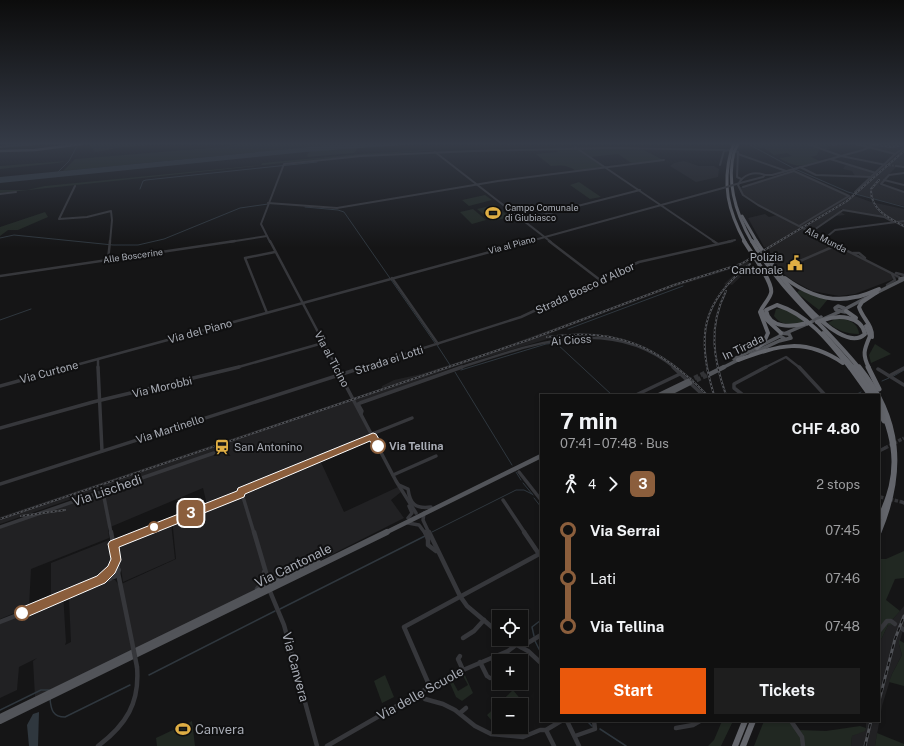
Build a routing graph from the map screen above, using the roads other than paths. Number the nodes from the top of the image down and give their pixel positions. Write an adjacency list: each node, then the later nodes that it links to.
1 (730, 178): 40 (highway); 82 (highway)
2 (278, 179): 23 (street, Via al Ticino)
3 (470, 179): 14 (street)
4 (518, 179): 14 (street)
5 (622, 179): 18 (street)
6 (727, 179): 13 (highway)
7 (741, 179): 28 (street, Ala Munda)
8 (756, 179): 24 (street, Via al Piano, bridge)
9 (770, 179): 17 (street)
10 (811, 179): 28 (street)
11 (870, 179): 20 (street)
12 (884, 180): 15 (street); 21 (street)
13 (727, 182): 48 (highway); 81 (highway)
14 (477, 184): 23 (street); 25 (street)
15 (904, 185)
16 (75, 186): 38 (street)
17 (743, 187)
18 (640, 190): 24 (street); 25 (street)
19 (16, 192): 22 (street)
20 (855, 192)
21 (904, 192)
22 (0, 194)
23 (268, 204): 30 (street, Via al Ticino)
24 (661, 205): 31 (street, Via al Piano); 34 (street)
25 (523, 220): 31 (street)
26 (904, 221): 27 (street)
27 (893, 222): 29 (street); 32 (street)
28 (799, 226): 29 (street, Ala Munda)
29 (811, 232): 32 (street, Ala Munda)
30 (267, 236): 36 (street, Via al Ticino); 38 (street, Alle Boscerine)
31 (544, 237): 42 (street, Via al Piano); 44 (street)
32 (824, 239): 35 (street, Ala Munda)
33 (735, 240): 34 (street, Strada Bosco d'Albor)
34 (718, 244): 44 (street, Strada Bosco d'Albor)
35 (837, 245): 37 (street, Ala Munda); 39 (street)
36 (275, 252): 47 (street, Via al Ticino); 53 (street)
37 (865, 259): 43 (street, Ala Munda); 43 (street, Ala Munda); 45 (street, Ala Munda)
38 (108, 260): 41 (street, Alle Boscerine)
39 (800, 261)
40 (772, 264): 46 (highway); 54 (highway)
41 (0, 276)
42 (391, 278): 47 (street, Via al Piano); 61 (street)
43 (902, 279): 45 (main road)
44 (600, 280): 61 (street, Strada Bosco d'Albor)
45 (888, 286): 46 (main road)
46 (878, 291): 49 (main road); 51 (main road); 62 (highway)
47 (302, 303): 53 (street, Via del Piano); 60 (street, Via al Ticino)
48 (763, 305): 57 (highway); 63 (highway)
49 (840, 307): 50 (main road); 51 (main road)
50 (835, 309): 52 (main road); 54 (main road)
51 (845, 310): 52 (main road); 62 (highway)
52 (839, 312): 54 (main road)
53 (267, 313): 64 (street, Via del Piano)
54 (822, 319): 55 (highway, bridge); 56 (main road, bridge)
55 (817, 322): 56 (main road, bridge)
56 (808, 324): 57 (main road); 58 (main road); 71 (highway)
57 (782, 334): 58 (main road); 59 (main road); 63 (main road)
58 (790, 336): 59 (main road, In Tirada)
59 (785, 339): 65 (main road, In Tirada)
60 (323, 343): 69 (street, Via al Ticino); 84 (street, Via Morobbi)
61 (437, 344): 69 (street, Strada ei Lotti)
62 (867, 345): 88 (highway)
63 (757, 348): 65 (main road, In Tirada)
64 (98, 359): 73 (street, Via Curtone); 84 (street)
65 (738, 360): 71 (highway)
66 (904, 368): 70 (street)
67 (878, 369): 70 (street)
68 (682, 373): 74 (street); 77 (street, Ai Cioss); 87 (street, Ai Cioss)
69 (340, 375): 87 (street, Via al Ticino); 96 (street, Via Martinello)
70 (890, 377): 72 (street)
71 (859, 378): 80 (highway)
72 (904, 385)
73 (0, 386)
74 (638, 394)
75 (661, 394): 76 (main road)
76 (668, 394)
77 (702, 394)
78 (742, 394): 79 (street)
79 (824, 394)
80 (869, 394)
81 (873, 394)
82 (878, 394)
83 (880, 398): 95 (highway)
84 (100, 400): 90 (street, Via Morobbi); 96 (street)
85 (880, 405): 92 (highway)
86 (880, 413): 92 (highway)
87 (361, 414): 91 (street, Via al Ticino)
88 (892, 414)
89 (412, 418): 91 (street)
90 (0, 428)
91 (373, 435): 104 (street, Via al Ticino); 108 (street)
92 (891, 435): 116 (highway)
93 (885, 448): 94 (street)
94 (880, 450)
95 (900, 450)
96 (102, 451): 105 (street, Via Martinello)
97 (214, 453): 107 (street, Via Lischedi)
98 (540, 455): 113 (main road, Via Cantonale)
99 (436, 456): 104 (street)
100 (540, 456): 101 (main road, Via Cantonale)
101 (520, 466): 102 (main road, Via Cantonale); 103 (street)
102 (508, 472): 103 (street); 115 (main road, Via Cantonale)
103 (519, 472): 111 (street)
104 (393, 475): 106 (street, Via al Ticino)
105 (0, 484)
106 (404, 489): 109 (street); 118 (street)
107 (103, 492): 119 (street, Via Lischedi); 122 (street)
108 (240, 494): 122 (street); 126 (street)
109 (407, 496): 113 (street); 114 (street)
110 (898, 496): 120 (highway)
111 (540, 499)
112 (503, 500): 123 (street)
113 (431, 507): 118 (main road, Via Cantonale)
114 (416, 513)
115 (424, 513): 118 (main road, Via Cantonale); 121 (street)
116 (880, 517)
117 (419, 518): 121 (street)
118 (406, 521): 121 (street); 125 (main road, Via Cantonale); 131 (main road, Via Cantonale)
119 (0, 526)
120 (880, 530)
121 (429, 537): 132 (street)
122 (113, 544): 124 (street)
123 (540, 553): 132 (street)
124 (116, 560): 127 (street); 128 (street)
125 (309, 566): 126 (street); 133 (main road, Via Cantonale)
126 (264, 568): 133 (street)
127 (112, 569): 128 (street); 129 (street)
128 (118, 571): 129 (street); 130 (street)
129 (110, 577): 130 (street); 135 (street)
130 (121, 581): 163 (street, bridge)
131 (269, 589): 147 (main road, Via Cantonale); 164 (street, Via Canvera)
132 (460, 596): 134 (street); 146 (street)
133 (238, 600): 147 (main road, Via Cantonale)
134 (484, 620): 137 (street); 139 (street)
135 (0, 622)
136 (895, 624): 138 (street)
137 (492, 627)
138 (880, 630)
139 (463, 638)
140 (518, 646): 142 (street, Via delle Scuole); 143 (street)
141 (460, 656): 144 (street)
142 (480, 662): 144 (street, Via delle Scuole); 145 (street)
143 (540, 662)
144 (463, 670): 146 (street, Via delle Scuole)
145 (490, 678)
146 (430, 687): 148 (street, Via delle Scuole)
147 (52, 693): 151 (main road); 152 (main road)
148 (420, 693): 150 (street); 165 (street, Via delle Scuole)
149 (466, 708): 150 (street)
150 (460, 713): 161 (street)
151 (0, 717)
152 (0, 721)
153 (560, 722): 161 (street)
154 (568, 722): 162 (street)
155 (594, 722): 162 (street)
156 (698, 722): 160 (street)
157 (745, 722): 168 (highway)
158 (753, 722): 169 (highway)
159 (792, 722): 170 (street)
160 (676, 728)
161 (546, 730): 166 (street)
162 (575, 736): 167 (street)
163 (98, 746)
164 (317, 746)
165 (327, 746)
166 (554, 746)
167 (580, 746)
168 (734, 746)
169 (743, 746)
170 (803, 746)

